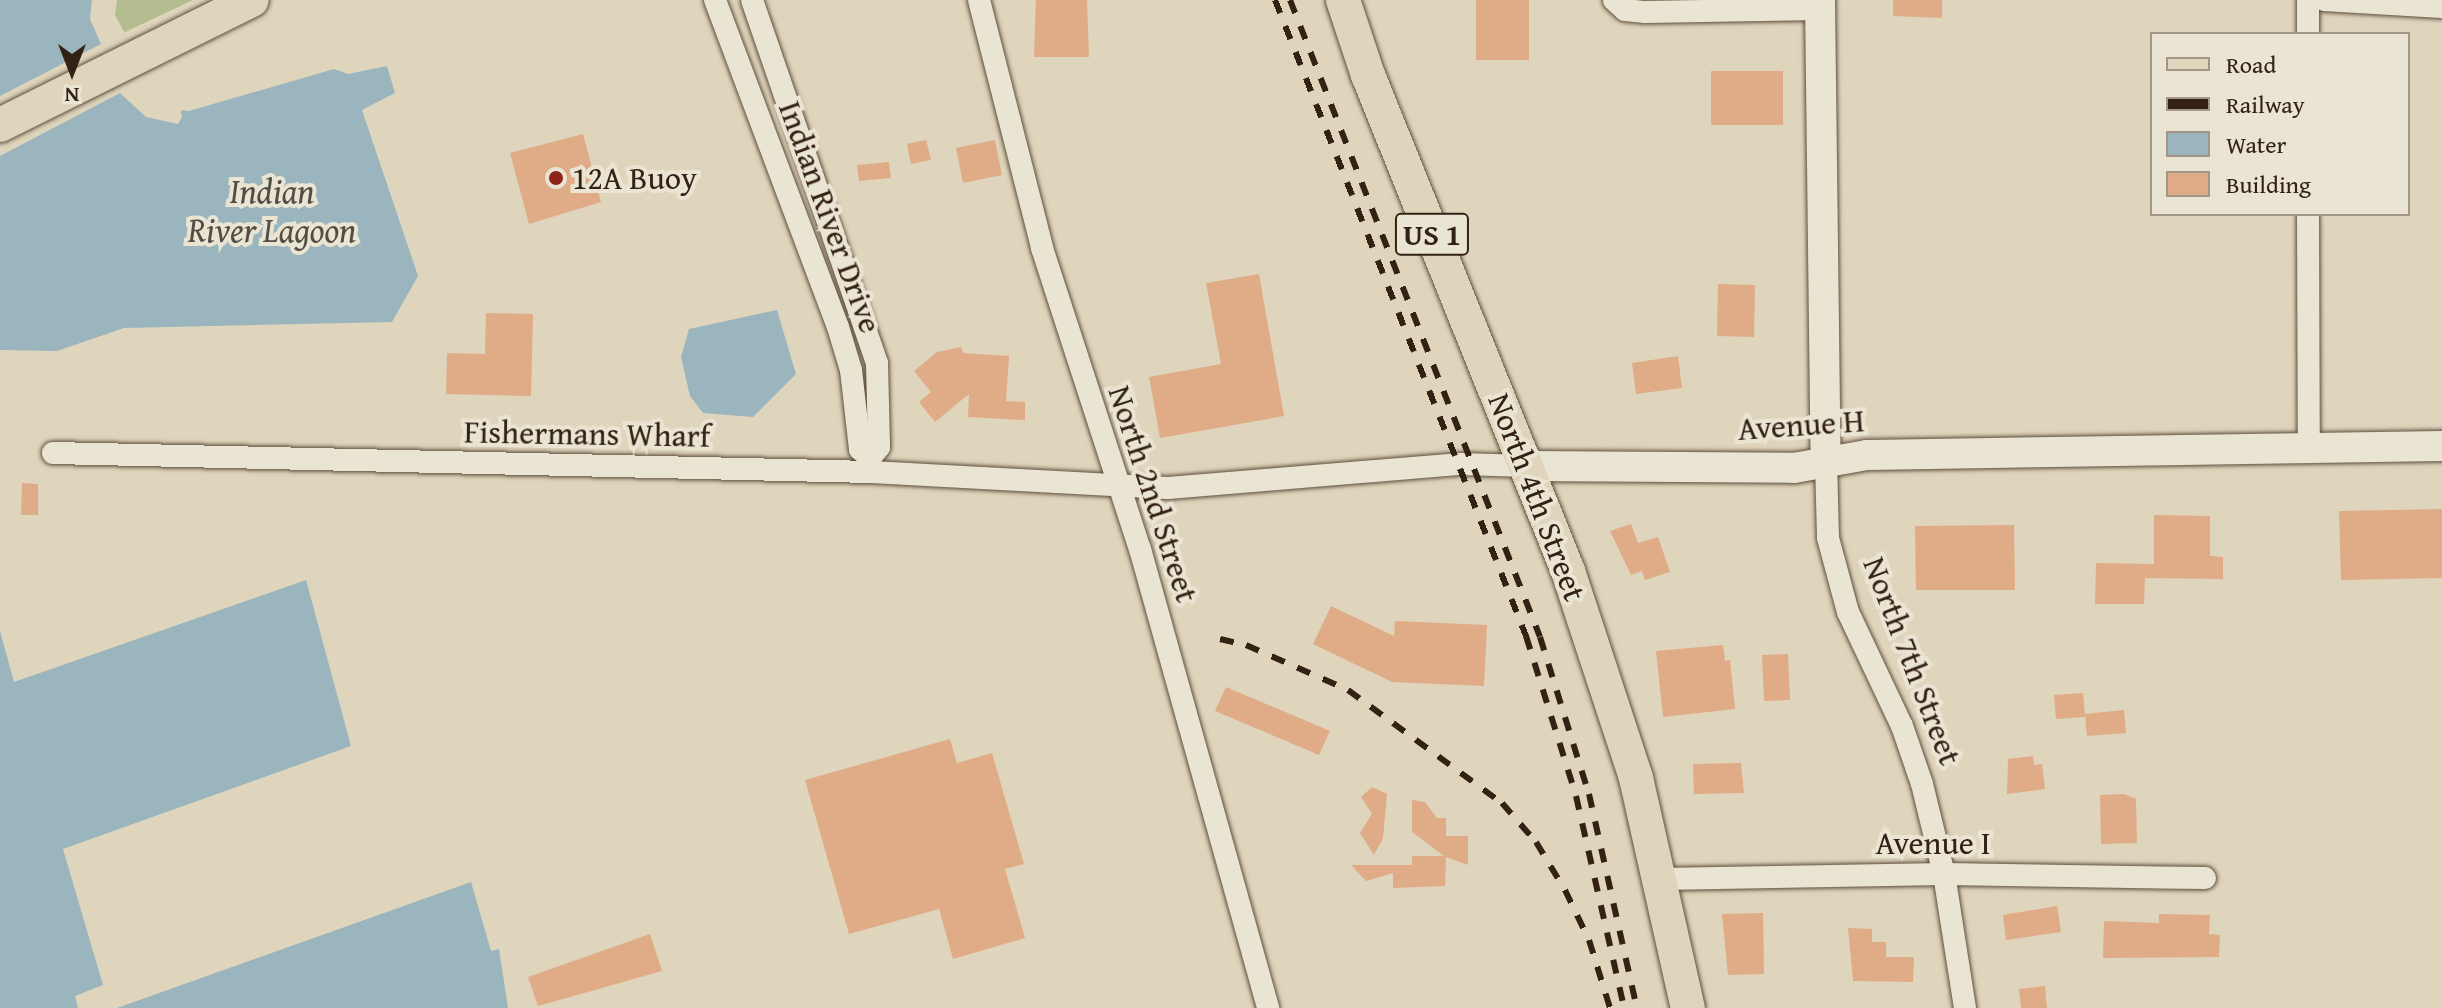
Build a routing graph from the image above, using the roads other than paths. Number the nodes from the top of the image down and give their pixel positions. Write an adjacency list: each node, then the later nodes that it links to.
1 (252, 0): 12 (main road)
2 (715, 0): 18 (street, Indian River Drive)
3 (752, 0): 18 (street, Indian River Drive)
4 (979, 0): 20 (street, North 2nd Street)
5 (1343, 0): 19 (main road, North 4th Street / US 1)
6 (2308, 0): 11 (street)
7 (2324, 0): 10 (street)
8 (1614, 1): 9 (street)
9 (1820, 5): 17 (street, North 7th Street)
10 (2442, 7)
11 (2308, 32)
12 (0, 125)
13 (2308, 216): 15 (street)
14 (2442, 446): 15 (street, Avenue H)
15 (2309, 448): 17 (street, Avenue H)
16 (53, 453): 18 (street, Fishermans Wharf)
17 (1826, 461): 19 (street, Avenue H); 21 (street, North 7th Street)
18 (871, 465): 20 (street, Fishermans Wharf)
19 (1526, 466): 20 (street, Avenue H); 23 (main road, North 4th Street / US 1)
20 (1119, 487): 24 (street, North 2nd Street)
21 (1944, 874): 22 (street, Avenue I); 23 (street, Avenue I); 26 (street, North 7th Street)
22 (2205, 878)
23 (1661, 879): 25 (main road, North 4th Street / US 1)
24 (1268, 1008)
25 (1688, 1008)
26 (1965, 1008)

